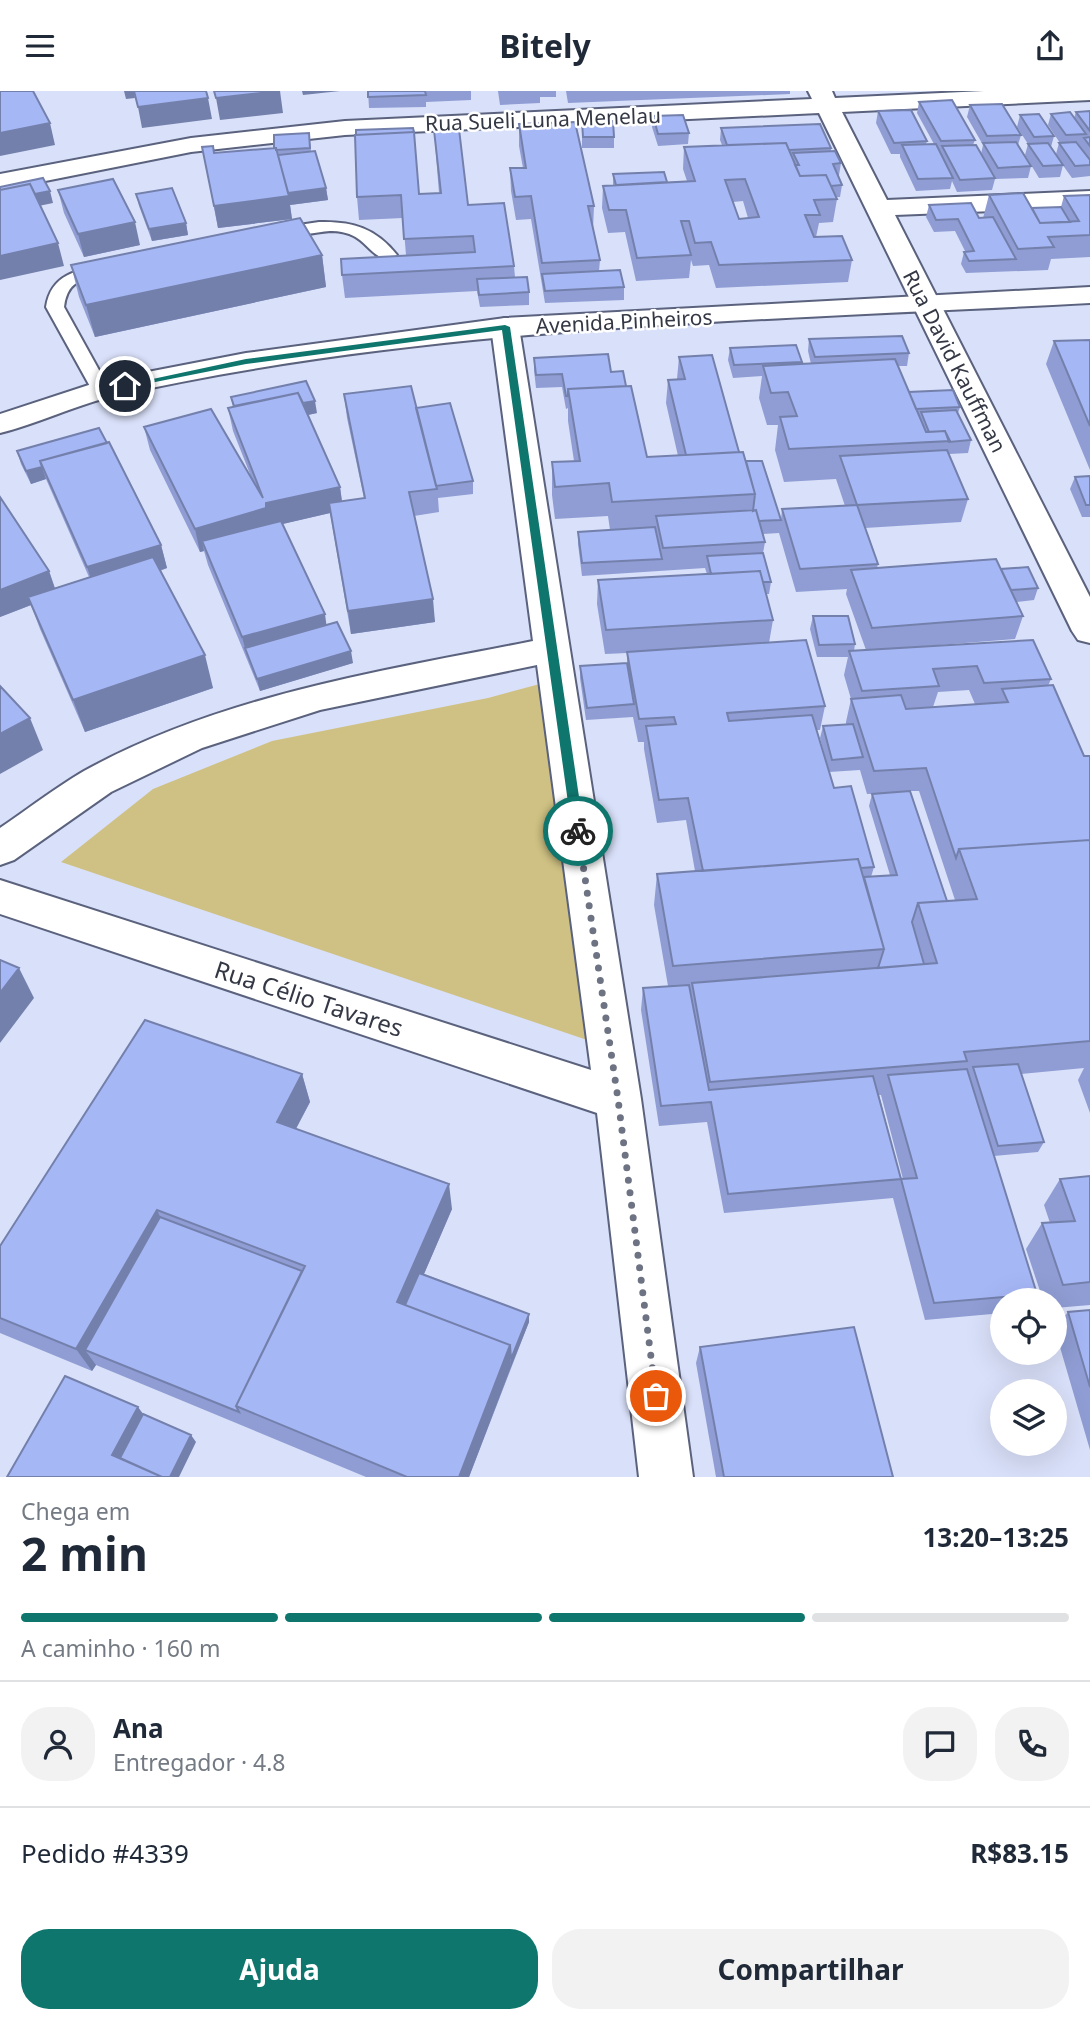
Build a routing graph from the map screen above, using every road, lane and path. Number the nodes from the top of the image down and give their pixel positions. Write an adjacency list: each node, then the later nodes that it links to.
1 (1090, 93): 2 (street, Rua Sueli Luna Menelau)
2 (823, 99): 3 (street, Rua Sueli Luna Menelau); 5 (street, Rua David Kauffman)
3 (0, 182)
4 (1090, 199): 5 (street)
5 (877, 208): 10 (street, Rua David Kauffman)
6 (252, 239): 7 (lane)
7 (388, 255)
8 (129, 265): 12 (lane)
9 (1090, 295): 10 (street, Avenida Pinheiros)
10 (926, 304): 11 (street, Avenida Pinheiros); 14 (street, Rua David Kauffman)
11 (505, 327): 12 (street, Avenida Pinheiros); 15 (street)
12 (101, 390): 13 (street, Avenida Pinheiros)
13 (0, 424)
14 (1087, 619)
15 (551, 650): 16 (street); 18 (street)
16 (0, 849)
17 (0, 897): 18 (street, Rua Célio Tavares)
18 (618, 1099): 19 (street)
19 (666, 1477)

